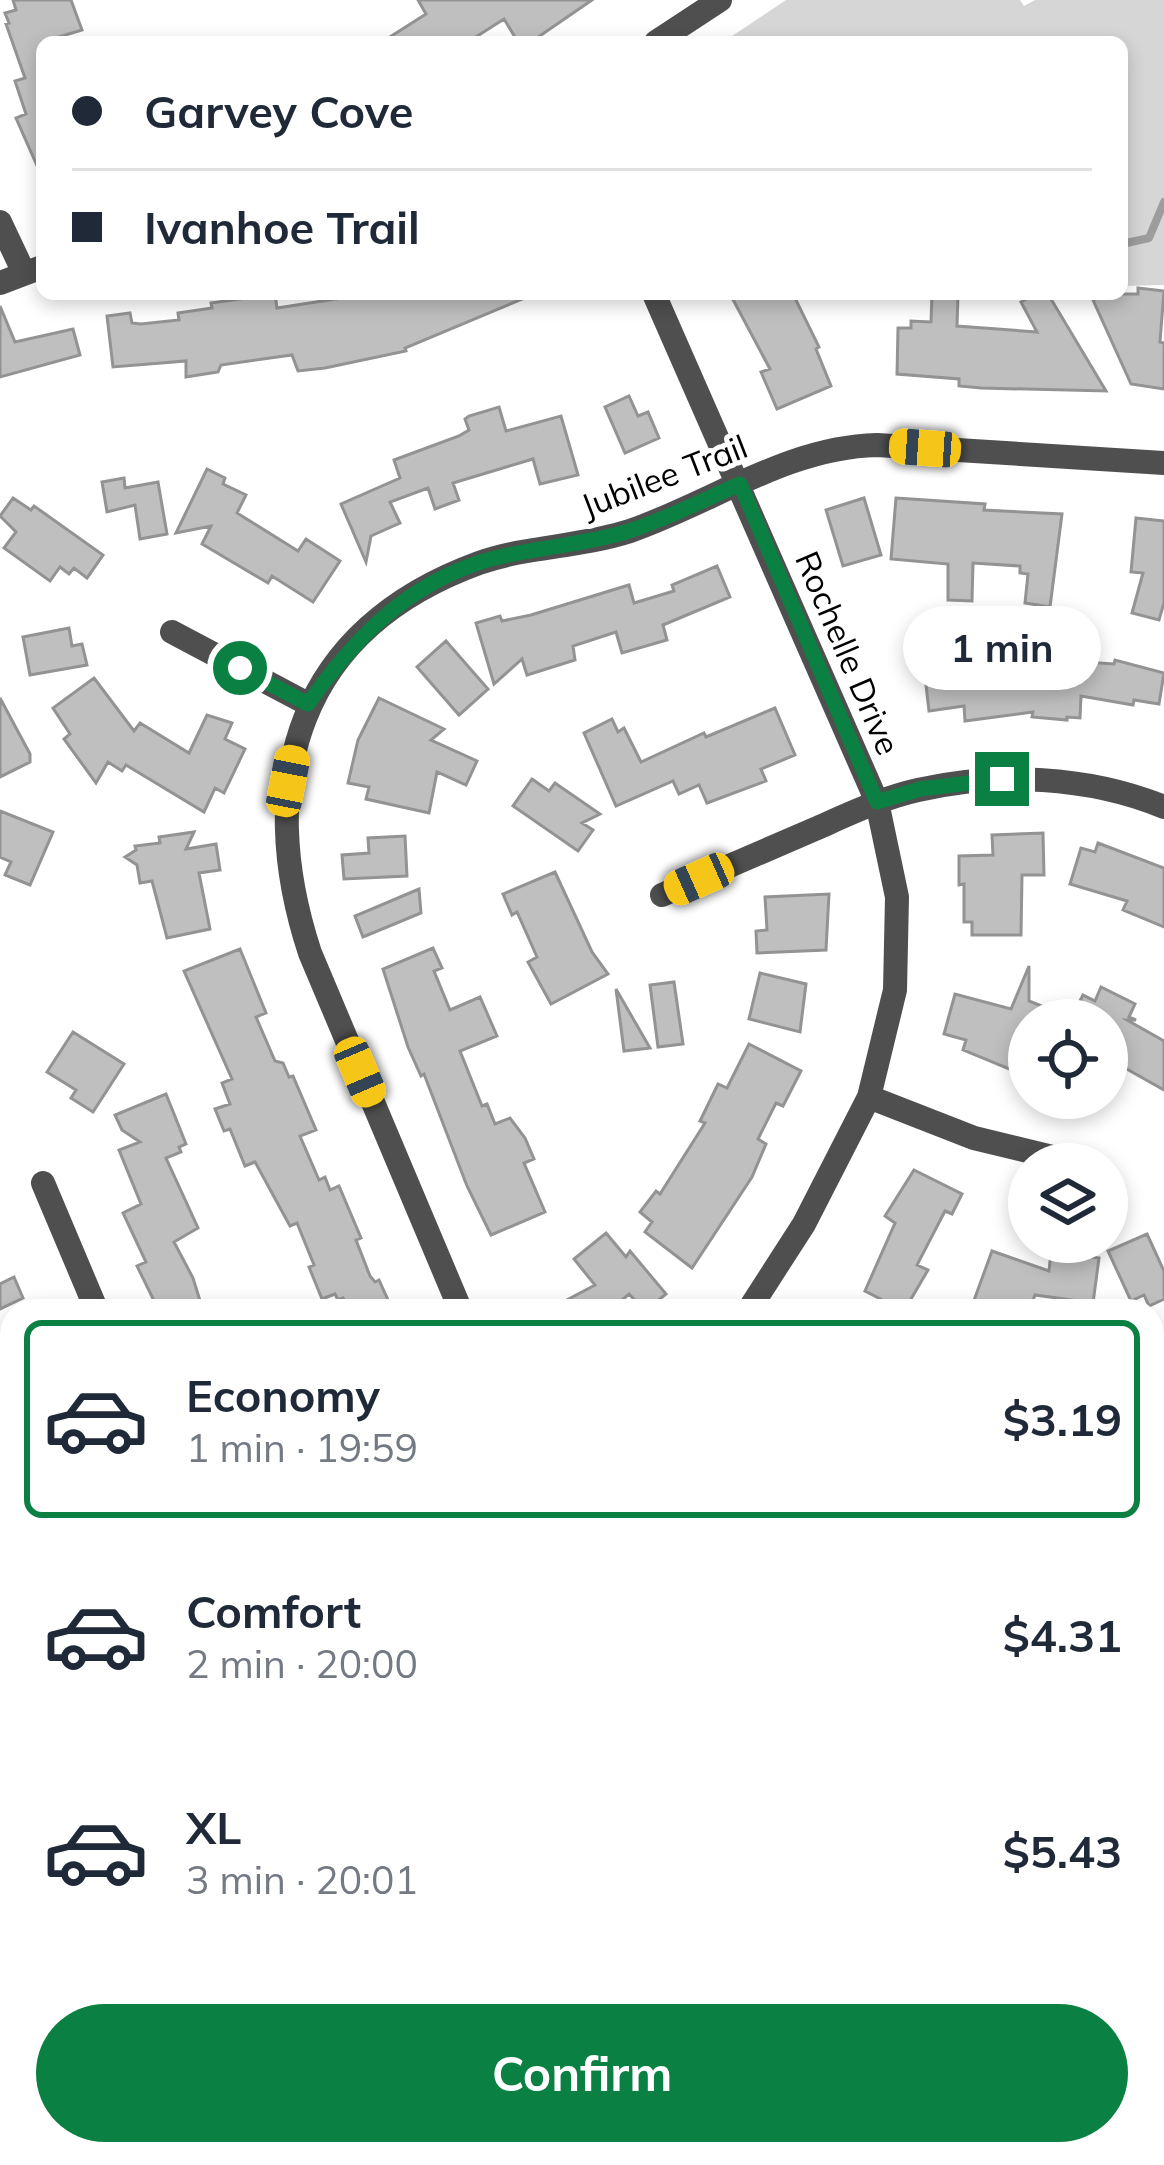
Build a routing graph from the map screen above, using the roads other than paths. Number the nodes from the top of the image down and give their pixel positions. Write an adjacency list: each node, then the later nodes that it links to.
1 (720, 0): 2 (street)
2 (683, 9): 3 (street)
3 (661, 36)
4 (0, 221): 5 (street)
5 (22, 274)
6 (656, 300): 8 (street, Rochelle Drive)
7 (1164, 463): 8 (street, Jubilee Trail)
8 (740, 484): 10 (street, Jubilee Trail); 11 (street, Rochelle Drive)
9 (172, 632): 10 (street)
10 (308, 704): 18 (street, Jubilee Trail)
11 (877, 802): 12 (street); 13 (street); 14 (street, Rochelle Drive)
12 (1164, 807)
13 (662, 896)
14 (869, 1097): 15 (street); 19 (street, Rochelle Drive)
15 (1008, 1146)
16 (43, 1183): 17 (street)
17 (92, 1299)
18 (455, 1299)
19 (756, 1299)

